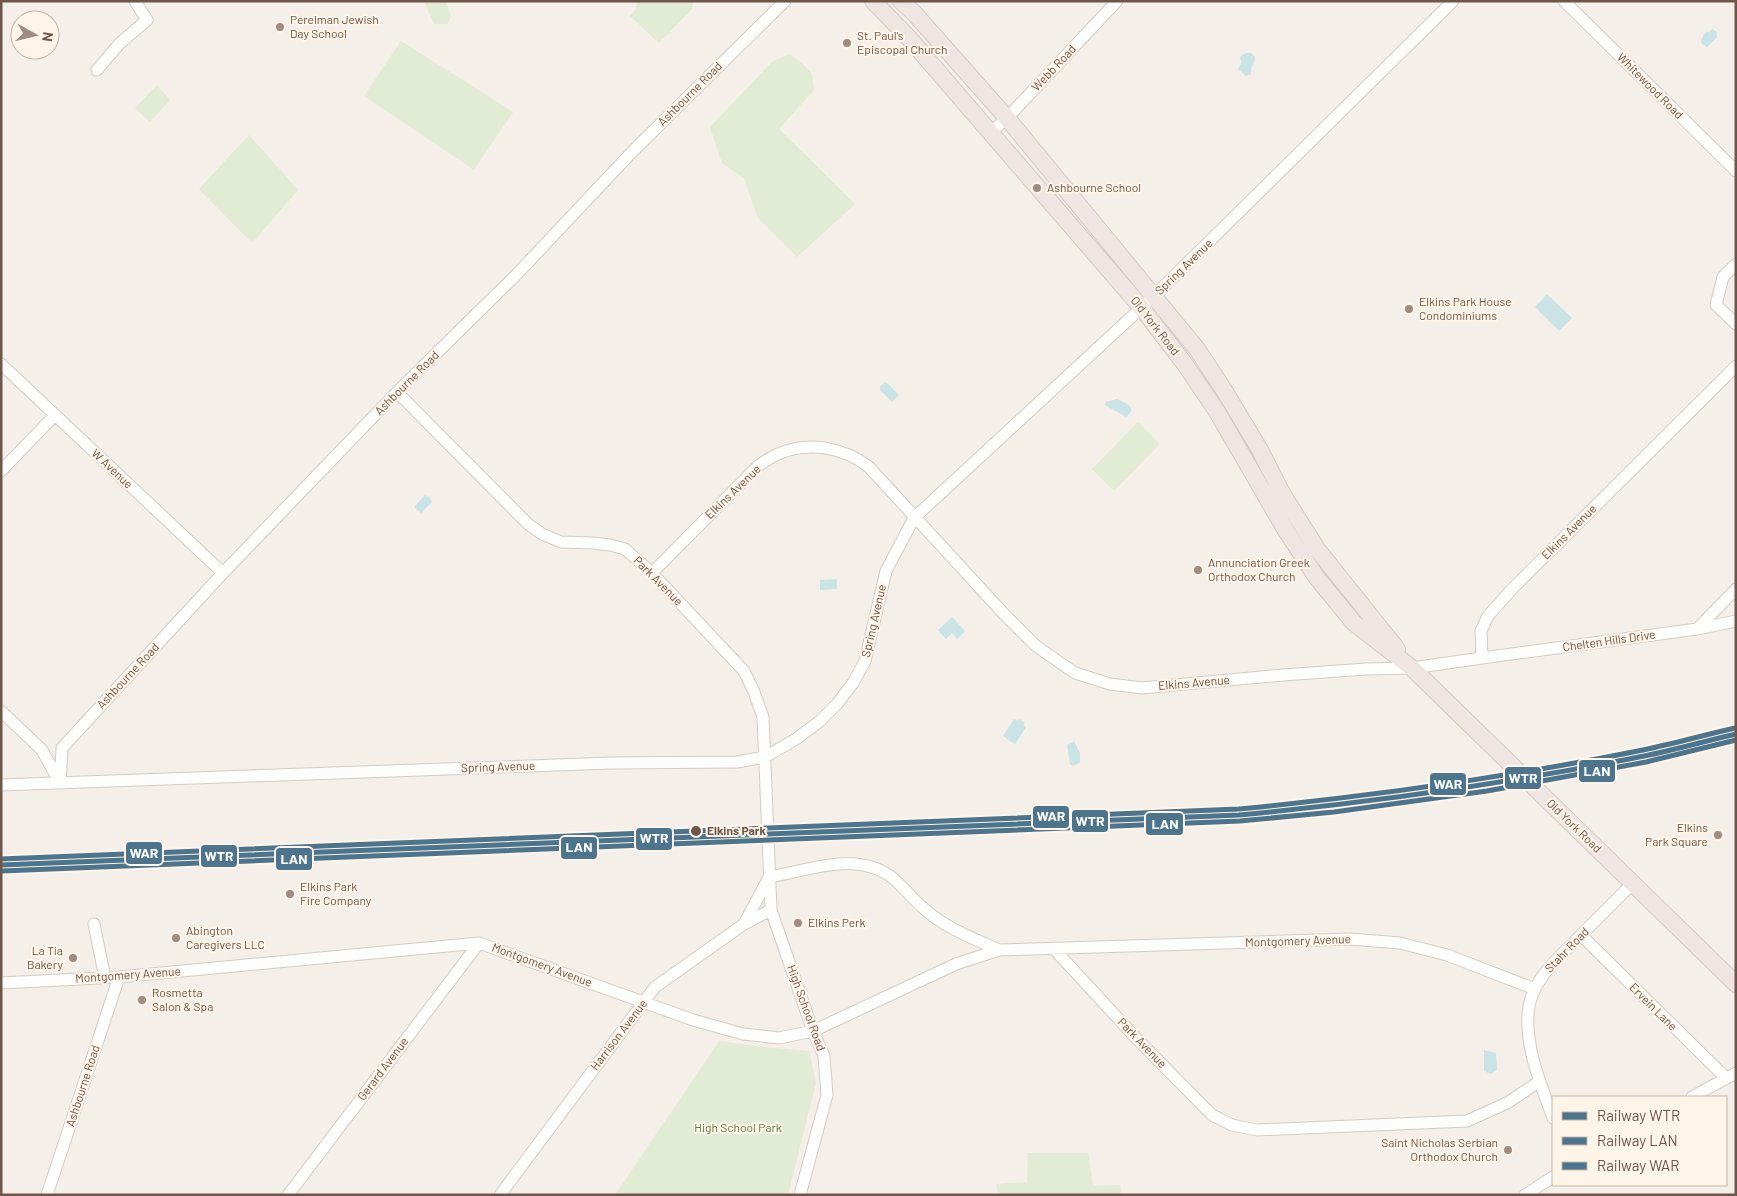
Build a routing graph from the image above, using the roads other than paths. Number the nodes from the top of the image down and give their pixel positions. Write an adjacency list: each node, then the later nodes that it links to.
1 (135, 1): 8 (street)
2 (785, 1): 18 (street, Ashbourne Road)
3 (873, 1): 10 (highway, Old York Road)
4 (901, 1): 9 (highway, Old York Road)
5 (1117, 1): 9 (street, Webb Road)
6 (1453, 1): 13 (street, Spring Avenue)
7 (1564, 1): 11 (street, Whitewood Road)
8 (97, 70)
9 (1007, 118): 10 (street, Webb Road); 13 (highway, Old York Road)
10 (990, 133): 14 (highway, Old York Road)
11 (1736, 171)
12 (1736, 264): 15 (street)
13 (1154, 296): 14 (street, Spring Avenue); 28 (highway, Old York Road)
14 (1141, 306): 21 (street, Spring Avenue); 28 (highway, Old York Road)
15 (1736, 324)
16 (1, 364): 19 (street, W Avenue)
17 (1736, 366): 27 (street, Elkins Avenue)
18 (397, 392): 22 (street, Ashbourne Road); 23 (street, Park Avenue)
19 (55, 414): 20 (street); 22 (street, W Avenue)
20 (1, 471)
21 (914, 518): 23 (street, Elkins Avenue); 28 (street, Elkins Avenue); 30 (street, Spring Avenue)
22 (223, 573): 31 (street, Ashbourne Road)
23 (652, 573): 30 (street, Park Avenue)
24 (1736, 590): 26 (street)
25 (1736, 621): 26 (street, Chelten Hills Drive)
26 (1697, 629): 27 (street, Chelten Hills Drive)
27 (1482, 658): 28 (street, Elkins Avenue)
28 (1412, 668): 34 (highway, Old York Road)
29 (1, 711): 31 (street)
30 (765, 756): 31 (street, Spring Avenue); 33 (street, Park Avenue)
31 (60, 783): 32 (street, Spring Avenue)
32 (1, 785)
33 (769, 878): 35 (street, Park Avenue); 37 (street); 41 (street)
34 (1633, 883): 38 (street, Stahr Road); 45 (highway, Old York Road)
35 (770, 910): 37 (street, Harrison Avenue); 48 (street, High School Road)
36 (94, 924): 43 (street)
37 (744, 924): 47 (street, Harrison Avenue)
38 (1581, 935): 46 (street, Stahr Road); 49 (street, Ervein Lane)
39 (479, 943): 42 (street, Montgomery Avenue); 47 (street, Montgomery Avenue); 55 (street, Gerard Avenue)
40 (1054, 949): 41 (street); 46 (street, Montgomery Avenue); 50 (street, Park Avenue)
41 (999, 950): 48 (street, Montgomery Avenue)
42 (118, 977): 43 (street, Montgomery Avenue); 54 (street, Ashbourne Road)
43 (105, 978): 44 (street, Montgomery Avenue)
44 (1, 983)
45 (1736, 984)
46 (1535, 989): 50 (street, Stahr Road)
47 (644, 1002): 48 (street, Montgomery Avenue); 56 (street, Harrison Avenue)
48 (813, 1031): 57 (street, High School Road)
49 (1731, 1075): 51 (street)
50 (1540, 1081): 52 (street, Stahr Road)
51 (1694, 1096)
52 (1552, 1115)
53 (1552, 1178): 58 (street)
54 (46, 1195)
55 (288, 1195)
56 (500, 1195)
57 (800, 1195)
58 (1525, 1195)

